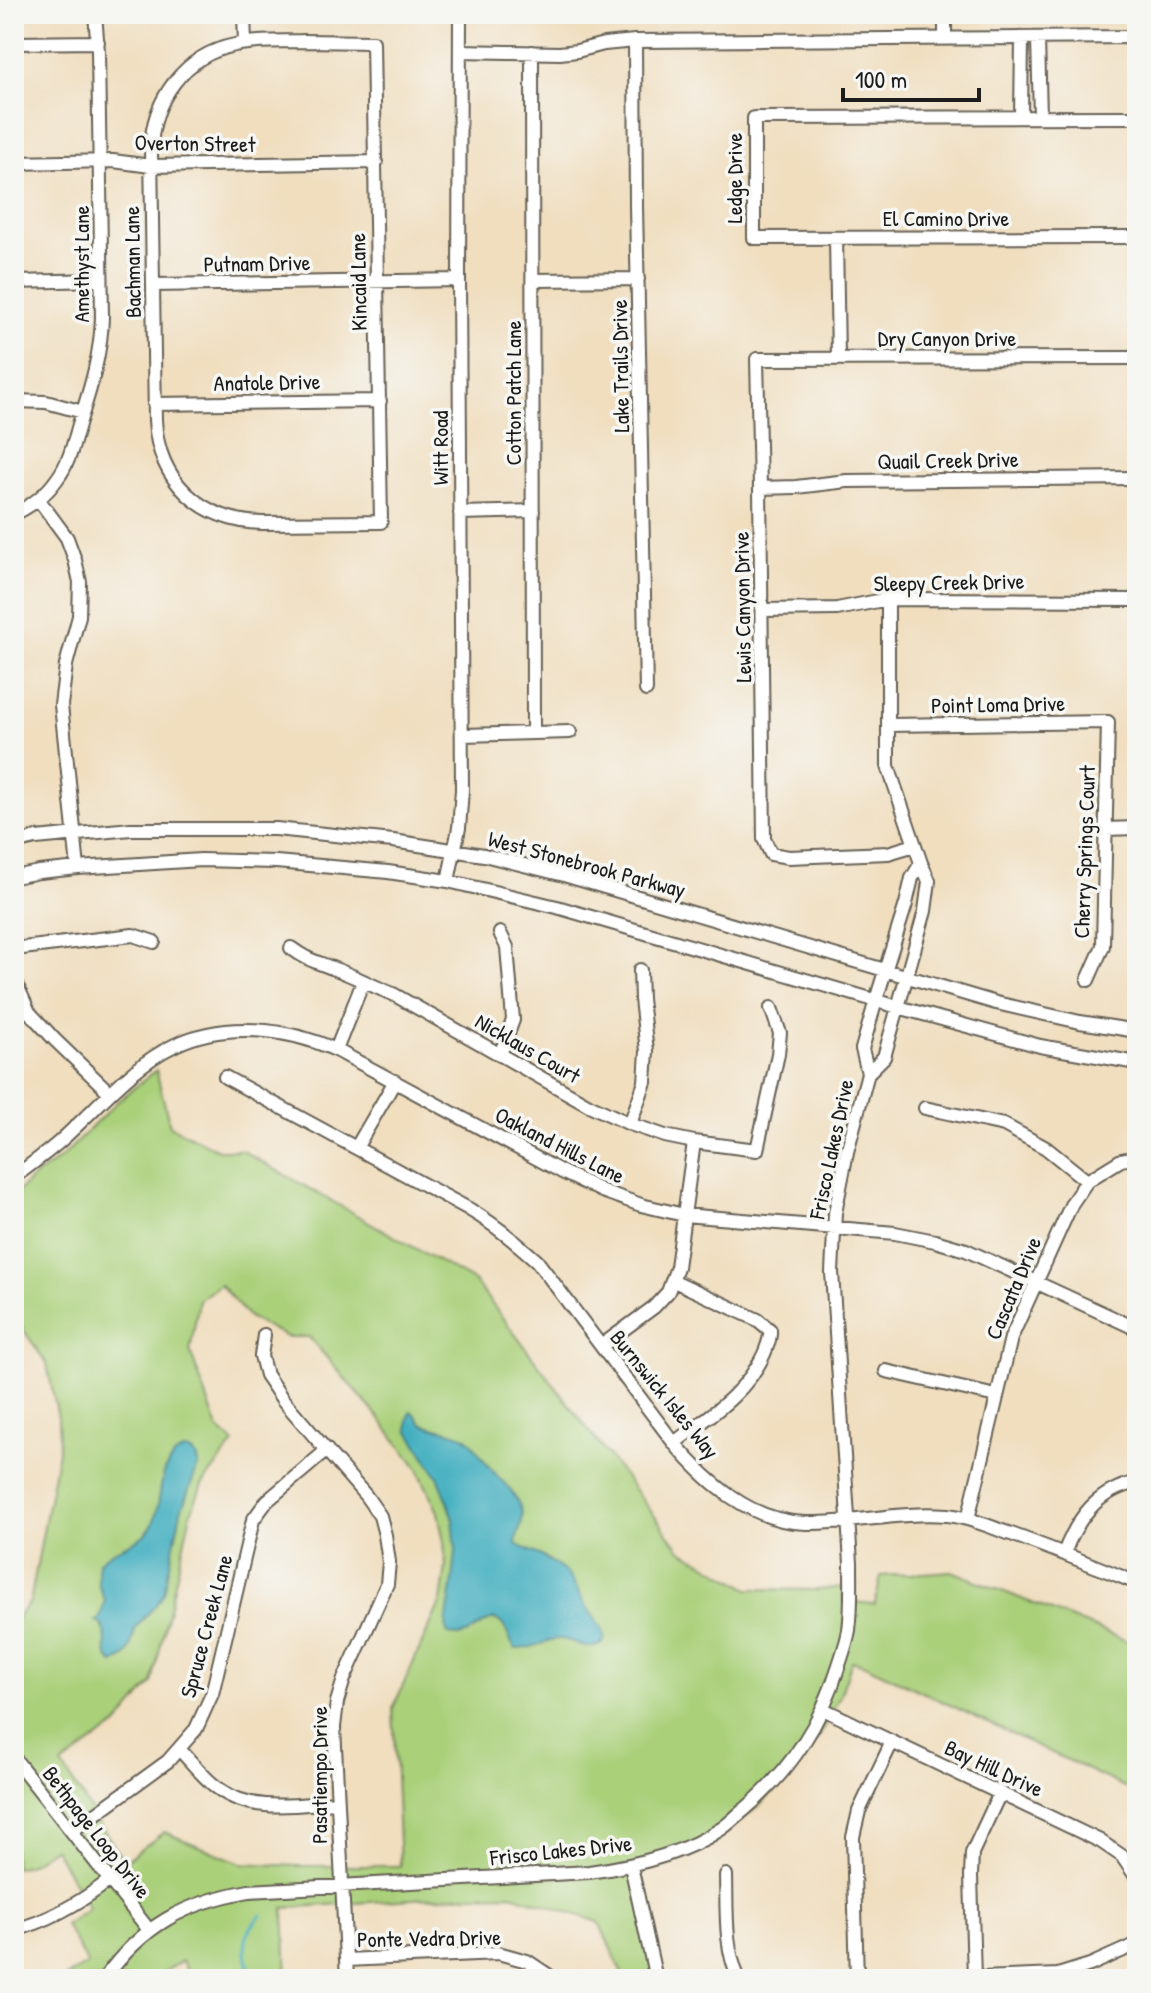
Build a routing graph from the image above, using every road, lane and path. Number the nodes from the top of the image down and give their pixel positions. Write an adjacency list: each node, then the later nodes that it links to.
1 (95, 14): 10 (street, Amethyst Lane)
2 (244, 14): 12 (street)
3 (460, 14): 13 (street, Witt Road)
4 (945, 14): 6 (street)
5 (1137, 37): 8 (street)
6 (945, 39): 7 (street); 9 (street)
7 (1022, 39): 8 (street); 15 (street)
8 (1038, 39): 16 (street)
9 (635, 41): 14 (street); 25 (street, Lake Trails Drive)
10 (98, 42): 11 (street); 18 (street, Amethyst Lane)
11 (14, 43)
12 (245, 43): 19 (street, Kincaid Lane); 21 (street, Bachman Lane)
13 (460, 51): 14 (street); 27 (street, Witt Road)
14 (532, 52): 28 (street, Cotton Patch Lane)
15 (1021, 116): 16 (street); 23 (street, Ledge Drive)
16 (1040, 117): 17 (street)
17 (1137, 117)
18 (100, 161): 20 (street, Overton Street); 21 (street, Overton Street); 26 (street, Amethyst Lane)
19 (376, 162): 21 (street, Overton Street); 29 (street, Kincaid Lane)
20 (14, 163)
21 (151, 166): 31 (street, Bachman Lane)
22 (1137, 237): 24 (street, El Camino Drive)
23 (754, 238): 24 (street, El Camino Drive)
24 (836, 238): 32 (street)
25 (638, 279): 28 (street); 49 (street, Lake Trails Drive)
26 (101, 280): 30 (street); 38 (street, Amethyst Lane)
27 (459, 280): 29 (street, Putnam Drive); 44 (street, Witt Road)
28 (533, 280): 43 (street, Cotton Patch Lane)
29 (378, 281): 31 (street, Putnam Drive); 36 (street, Kincaid Lane)
30 (14, 282)
31 (153, 285): 37 (street, Bachman Lane)
32 (838, 358): 33 (street, Dry Canyon Drive); 34 (street, Dry Canyon Drive)
33 (1137, 358)
34 (757, 359): 41 (street, Lewis Canyon Drive)
35 (14, 401): 38 (street)
36 (380, 401): 37 (street, Anatole Drive); 39 (street, Kincaid Lane)
37 (154, 404): 39 (street, Bachman Lane)
38 (83, 412): 42 (street, Amethyst Lane)
39 (166, 465)
40 (1137, 478): 41 (street, Quail Creek Drive)
41 (760, 488): 48 (street, Lewis Canyon Drive)
42 (39, 500): 45 (street); 57 (street)
43 (533, 511): 44 (street); 53 (street, Cotton Patch Lane)
44 (460, 513): 54 (street, Witt Road)
45 (14, 514)
46 (888, 599): 47 (street, Sleepy Creek Drive); 48 (street, Sleepy Creek Drive); 51 (street, Frisco Lakes Drive)
47 (1137, 600)
48 (762, 610): 59 (street, Lewis Canyon Drive)
49 (646, 690)
50 (1108, 722): 51 (street, Point Loma Drive); 56 (street, Cherry Springs Court)
51 (888, 725): 59 (street, Frisco Lakes Drive)
52 (570, 732): 53 (street)
53 (533, 733): 54 (street)
54 (462, 735): 60 (street, Witt Road)
55 (1137, 828): 56 (street)
56 (1105, 829): 73 (street, Cherry Springs Court)
57 (74, 834): 58 (street, West Stonebrook Parkway); 60 (street, West Stonebrook Parkway); 62 (street)
58 (14, 843)
59 (915, 845): 61 (street, Frisco Lakes Drive)
60 (455, 851): 64 (street, Witt Road); 70 (street, West Stonebrook Parkway)
61 (921, 863): 70 (street, Frisco Lakes Drive); 71 (street, Frisco Lakes Drive)
62 (78, 868): 63 (street); 64 (street)
63 (14, 877)
64 (448, 881): 75 (street)
65 (500, 933): 80 (street)
66 (154, 942): 68 (street)
67 (291, 948): 74 (street, Nicklaus Court)
68 (14, 949)
69 (640, 970): 87 (street)
70 (885, 970): 71 (street, West Stonebrook Parkway); 75 (street, Frisco Lakes Drive)
71 (907, 976): 76 (street, Frisco Lakes Drive); 78 (street, West Stonebrook Parkway)
72 (14, 979): 85 (street)
73 (1088, 980)
74 (363, 982): 79 (street); 80 (street, Nicklaus Court)
75 (876, 1000): 76 (street); 82 (street, Frisco Lakes Drive)
76 (898, 1007): 81 (street); 82 (street, Frisco Lakes Drive)
77 (771, 1008): 88 (street, Nicklaus Court)
78 (1137, 1031)
79 (336, 1050): 84 (street, Oakland Hills Lane); 85 (street, Oakland Hills Lane)
80 (500, 1055): 87 (street, Nicklaus Court)
81 (1137, 1063)
82 (868, 1073): 94 (street, Frisco Lakes Drive)
83 (225, 1077): 89 (street, Burnswick Isles Way)
84 (395, 1081): 89 (street); 93 (street, Oakland Hills Lane)
85 (110, 1093): 91 (street, Oakland Hills Lane)
86 (925, 1108): 92 (street)
87 (630, 1124): 88 (street, Nicklaus Court)
88 (694, 1142): 93 (street)
89 (356, 1148): 99 (street, Burnswick Isles Way)
90 (1137, 1157): 92 (street, Cascata Drive)
91 (14, 1177)
92 (1087, 1181): 96 (street, Cascata Drive)
93 (684, 1215): 94 (street, Oakland Hills Lane); 95 (street)
94 (834, 1229): 96 (street, Oakland Hills Lane); 106 (street, Frisco Lakes Drive)
95 (672, 1280): 99 (street); 102 (street)
96 (1036, 1283): 97 (street, Oakland Hills Lane); 101 (street, Cascata Drive)
97 (1137, 1329)
98 (264, 1335): 103 (street, Pasatiempo Drive)
99 (601, 1346): 102 (street, Burnswick Isles Way)
100 (886, 1371): 101 (street)
101 (996, 1396): 105 (street, Cascata Drive)
102 (674, 1443): 106 (street, Burnswick Isles Way)
103 (327, 1450): 111 (street, Spruce Creek Lane); 114 (street, Pasatiempo Drive)
104 (1137, 1482): 107 (street)
105 (968, 1519): 106 (street, Burnswick Isles Way); 107 (street, Burnswick Isles Way)
106 (849, 1520): 109 (street, Frisco Lakes Drive)
107 (1064, 1553): 108 (street, Burnswick Isles Way)
108 (1137, 1583)
109 (823, 1709): 110 (street, Bay Hill Drive); 116 (street, Frisco Lakes Drive)
110 (892, 1742): 113 (street, Bay Hill Drive); 131 (street)
111 (179, 1749): 114 (street); 115 (street, Spruce Creek Lane)
112 (14, 1758): 115 (street, Bethpage Loop Drive)
113 (1000, 1793): 118 (street, Bay Hill Drive); 125 (street)
114 (337, 1802): 120 (street, Pasatiempo Drive)
115 (72, 1831): 119 (street, Bethpage Loop Drive)
116 (631, 1866): 120 (street, Frisco Lakes Drive); 129 (street)
117 (726, 1875): 130 (street)
118 (1137, 1878)
119 (110, 1880): 121 (street); 122 (street, Bethpage Loop Drive)
120 (341, 1886): 122 (street, Frisco Lakes Drive); 124 (street, Pasatiempo Drive)
121 (14, 1930)
122 (149, 1930): 126 (street, Frisco Lakes Drive)
123 (1137, 1944): 125 (street)
124 (346, 1960): 127 (street, Pasatiempo Drive); 128 (street, Ponte Vedra Drive)
125 (974, 1978): 132 (street)
126 (104, 1979)
127 (347, 1979)
128 (554, 1979)
129 (656, 1979)
130 (739, 1979)
131 (857, 1979)
132 (953, 1979)

